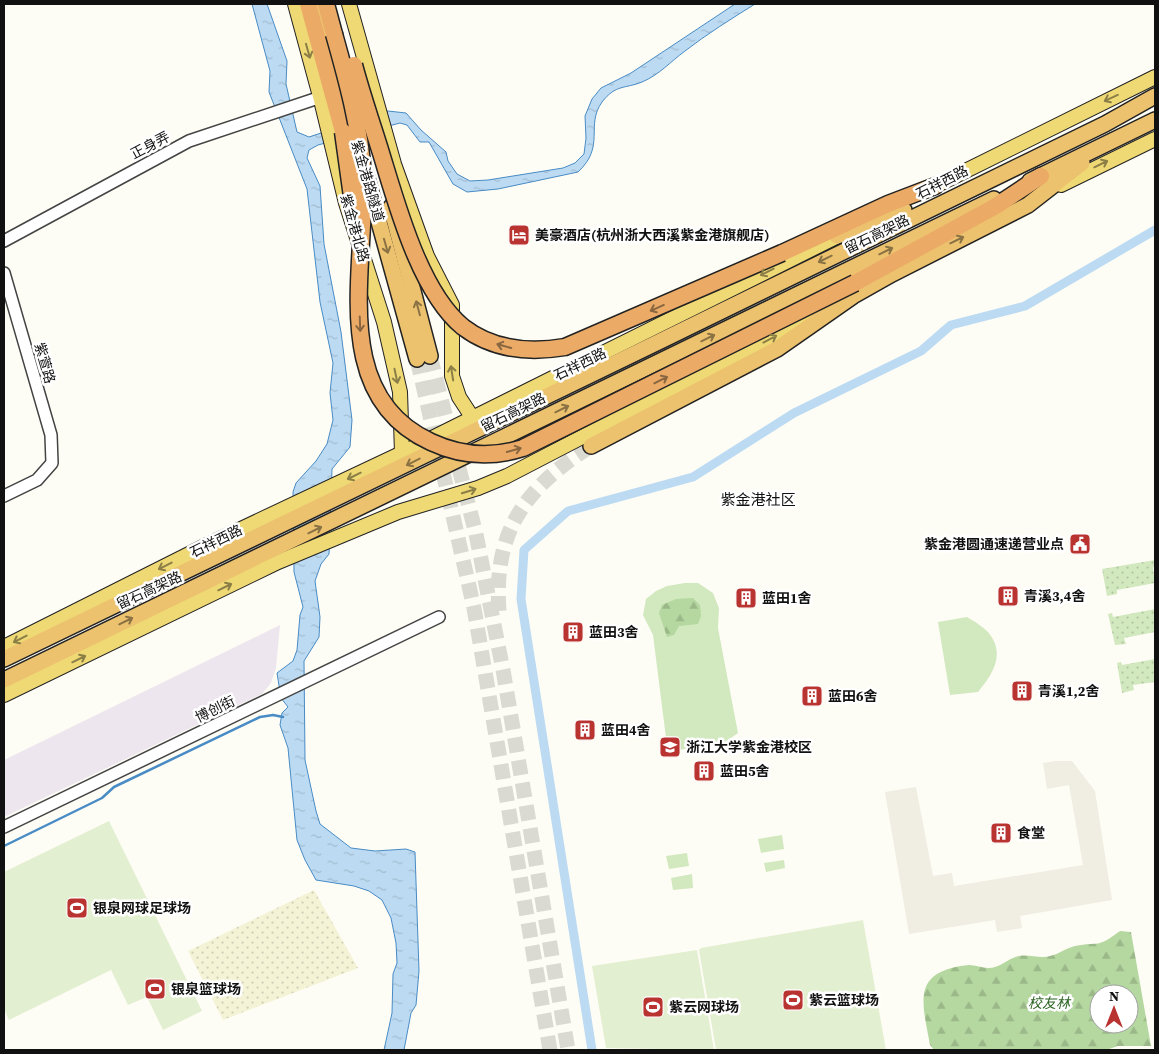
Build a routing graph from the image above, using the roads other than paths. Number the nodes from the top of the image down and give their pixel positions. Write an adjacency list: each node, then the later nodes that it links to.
1 (295, 4): 10 (main road, 紫金港北路, one-way to 10)
2 (308, 4): 22 (highway, bridge)
3 (317, 4): 5 (highway, 紫金港路隧道, one-way to 5)
4 (326, 4): 7 (highway)
5 (335, 4): 7 (highway)
6 (349, 4): 23 (main road, one-way to 6)
7 (339, 33): 16 (highway, one-way to 7, bridge); 22 (highway, bridge)
8 (1155, 77): 16 (main road, 石祥西路, one-way to 16)
9 (1155, 96): 12 (highway, 留石高架路)
10 (321, 97): 19 (street, 正身弄); 25 (main road, 紫金港北路, one-way to 25)
11 (1155, 120): 14 (highway, 留石高架路)
12 (1105, 124): 18 (highway); 26 (highway, 留石高架路, one-way to 26)
13 (1155, 139): 17 (main road, one-way to 13)
14 (1110, 141): 15 (highway, 留石高架路); 17 (highway)
15 (1041, 176): 21 (highway); 28 (highway, 留石高架路, one-way to 15)
16 (935, 186): 18 (main road, 石祥西路)
17 (1028, 205): 21 (highway, one-way to 17)
18 (837, 236): 23 (main road, 石祥西路, one-way to 23)
19 (4, 241)
20 (4, 273): 27 (street, 紫萱路)
21 (854, 289): 22 (highway, one-way to 21, bridge); 24 (highway); 28 (main road, one-way to 21)
22 (359, 302)
23 (472, 417): 25 (main road, 石祥西路)
24 (591, 446)
25 (402, 453): 26 (main road, 石祥西路, one-way to 26)
26 (336, 493): 30 (main road, 石祥西路, one-way to 30); 31 (highway, 留石高架路)
27 (4, 496)
28 (286, 552): 32 (highway, 留石高架路, one-way to 28); 33 (main road, one-way to 28)
29 (440, 617): 34 (street, 博创街)
30 (4, 647)
31 (4, 659)
32 (4, 680)
33 (4, 696)
34 (4, 827)

